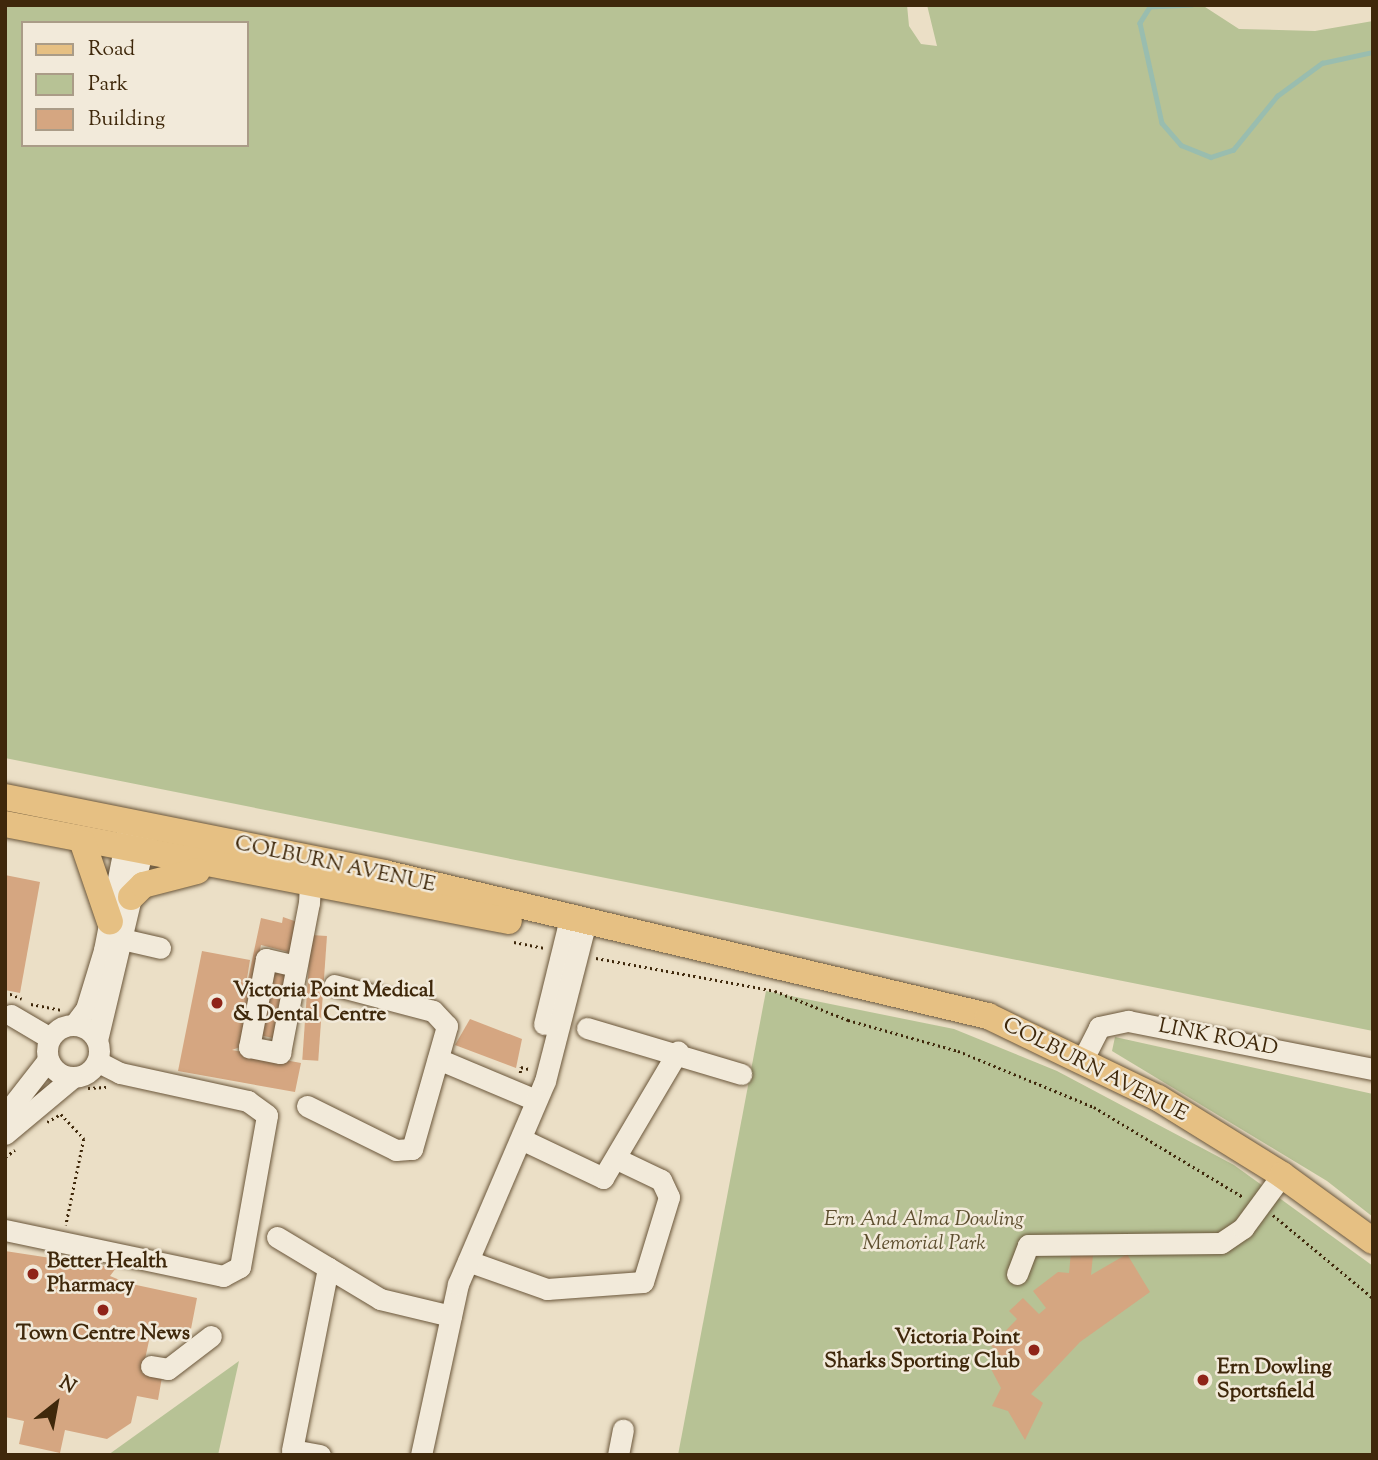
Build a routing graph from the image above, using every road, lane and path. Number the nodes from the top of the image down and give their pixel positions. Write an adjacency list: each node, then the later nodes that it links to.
1 (5, 797): 3 (main road, COLBURN AVENUE)
2 (5, 824): 4 (main road, COLBURN AVENUE)
3 (139, 824): 5 (street); 10 (main road, COLBURN AVENUE)
4 (83, 843): 5 (main road, COLBURN AVENUE); 9 (main road)
5 (132, 853): 6 (main road, COLBURN AVENUE); 8 (street); 9 (street)
6 (201, 867): 7 (main road, COLBURN AVENUE); 8 (main road)
7 (310, 885): 10 (main road, COLBURN AVENUE); 13 (street)
8 (131, 897): 9 (street)
9 (116, 931): 12 (street); 16 (street); 20 (street)
10 (573, 935): 11 (path); 24 (main road, COLBURN AVENUE); 29 (street); 37 (path)
11 (508, 941)
12 (160, 948)
13 (296, 966)
14 (334, 985): 23 (street)
15 (5, 992): 16 (path)
16 (91, 997): 18 (street)
17 (11, 1015): 21 (street)
18 (74, 1025): 20 (street); 21 (street)
19 (587, 1028): 22 (street)
20 (97, 1040): 25 (street)
21 (49, 1049): 28 (street); 31 (street)
22 (678, 1051): 27 (street); 35 (street)
23 (438, 1059): 29 (street); 30 (street)
24 (1083, 1059): 26 (street, LINK ROAD); 36 (main road, COLBURN AVENUE)
25 (98, 1062): 28 (street); 41 (street)
26 (1373, 1069)
27 (741, 1074)
28 (72, 1078): 33 (street)
29 (533, 1099): 34 (street)
30 (307, 1106)
31 (5, 1115)
32 (45, 1120): 41 (path)
33 (5, 1135)
34 (521, 1139): 35 (street); 42 (street)
35 (619, 1160): 42 (street)
36 (1282, 1175): 37 (street); 40 (main road, COLBURN AVENUE)
37 (1259, 1205): 44 (street); 45 (path)
38 (5, 1230): 41 (street)
39 (277, 1237): 43 (street)
40 (1373, 1241)
41 (62, 1242)
42 (468, 1261): 46 (street)
43 (328, 1268): 46 (street); 50 (street)
44 (1017, 1275)
45 (1373, 1297)
46 (451, 1316): 51 (street)
47 (211, 1336): 48 (street)
48 (151, 1366)
49 (623, 1429): 52 (street)
50 (320, 1455)
51 (421, 1455)
52 (618, 1455)

